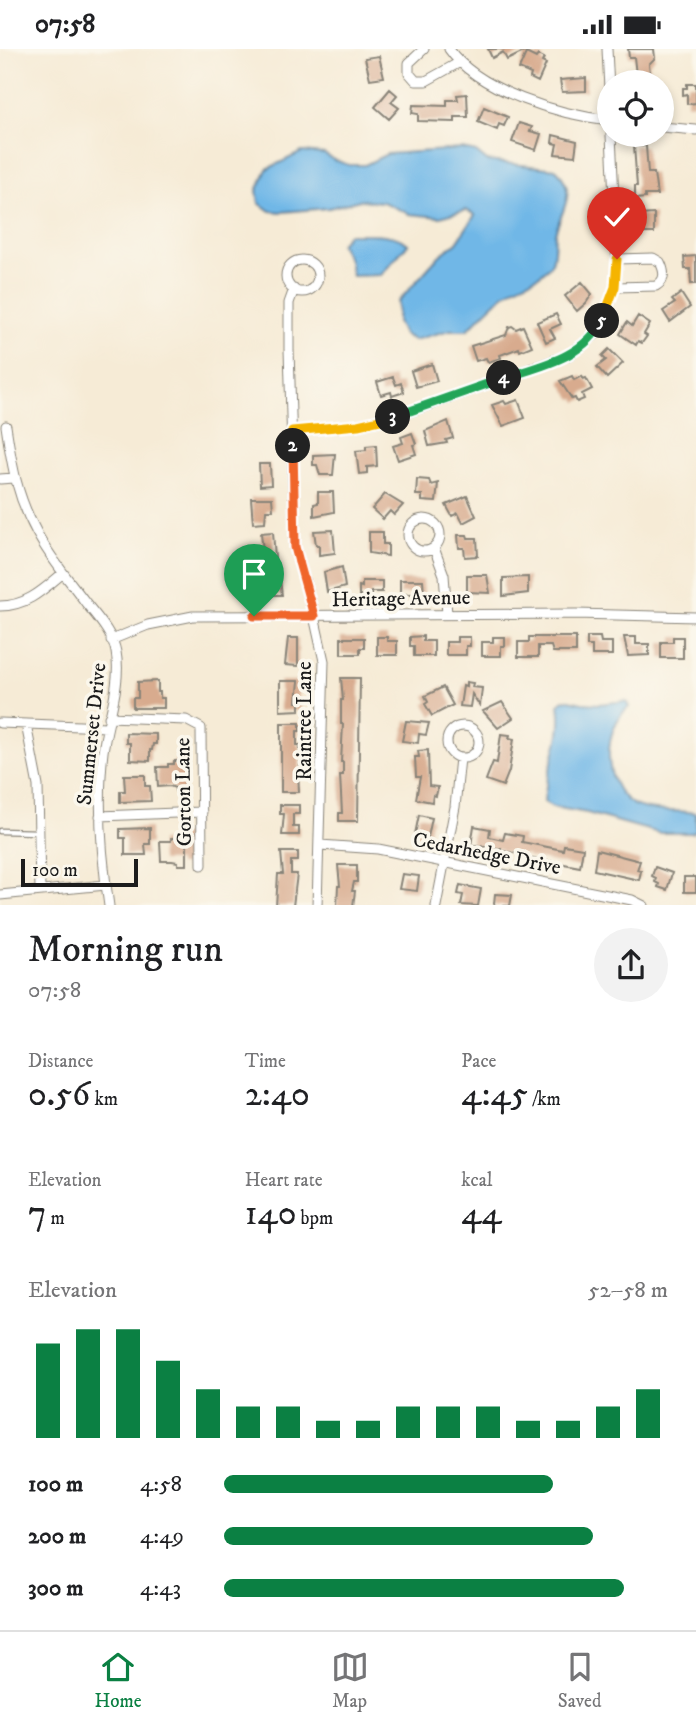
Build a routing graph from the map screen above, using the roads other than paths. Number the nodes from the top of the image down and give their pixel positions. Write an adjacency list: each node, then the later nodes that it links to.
1 (424, 49): 4 (street)
2 (449, 49): 4 (street)
3 (607, 49): 5 (street)
4 (460, 62): 6 (street)
5 (608, 70)
6 (597, 119)
7 (674, 128): 8 (street)
8 (696, 130)
9 (612, 147): 10 (street)
10 (617, 259): 11 (street); 11 (street)
11 (615, 287): 14 (street)
12 (294, 289): 14 (street, Raintree Lane)
13 (6, 426): 15 (street, Summerset Drive)
14 (292, 431): 21 (street, Raintree Lane)
15 (14, 478): 16 (street); 18 (street, Summerset Drive)
16 (0, 479)
17 (434, 548): 20 (street)
18 (63, 573): 19 (street); 23 (street, Summerset Drive)
19 (0, 606)
20 (447, 614): 21 (street, Heritage Avenue); 22 (street, Heritage Avenue)
21 (314, 616): 23 (street, Heritage Avenue); 33 (street, Raintree Lane)
22 (696, 617)
23 (111, 641): 24 (street, Summerset Drive)
24 (109, 717): 27 (street, Summerset Drive); 29 (street, Gorton Lane)
25 (0, 723): 26 (street)
26 (26, 724): 27 (street); 32 (street)
27 (107, 727): 30 (street, Summerset Drive)
28 (460, 758): 34 (street)
29 (202, 811): 30 (street); 35 (street, Gorton Lane)
30 (100, 816): 36 (street, Summerset Drive)
31 (0, 831): 32 (lane)
32 (38, 832): 37 (street)
33 (320, 845): 34 (street, Cedarhedge Drive); 40 (street, Raintree Lane)
34 (445, 862): 41 (street); 42 (street, Cedarhedge Drive)
35 (202, 865)
36 (106, 885): 37 (street); 39 (street, Summerset Drive)
37 (40, 891): 38 (street)
38 (0, 895)
39 (109, 905)
40 (317, 905)
41 (436, 905)
42 (644, 905)

